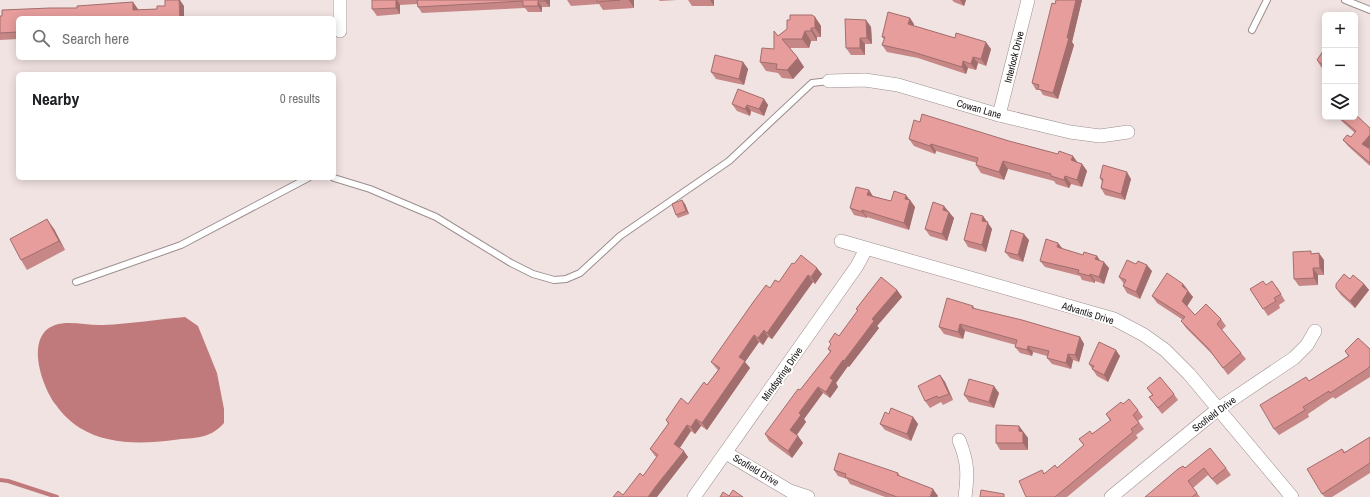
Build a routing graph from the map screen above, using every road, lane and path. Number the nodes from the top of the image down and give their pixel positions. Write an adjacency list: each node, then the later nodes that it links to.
1 (340, 0): 7 (street)
2 (1028, 0): 9 (street, Interlock Drive)
3 (1267, 0): 6 (lane)
4 (1345, 0): 5 (lane)
5 (1370, 10)
6 (1252, 30)
7 (340, 31)
8 (829, 80): 9 (street, Cowan Lane); 11 (lane)
9 (999, 115): 10 (street, Cowan Lane)
10 (1128, 132)
11 (336, 179)
12 (304, 180): 15 (lane)
13 (841, 241): 14 (street, Advantis Drive)
14 (866, 249): 17 (street, Advantis Drive); 19 (street, Mindspring Drive)
15 (76, 282)
16 (1315, 330): 17 (street, Scofield Drive)
17 (1218, 409): 23 (street, Scofield Drive); 24 (street, Advantis Drive)
18 (959, 440): 22 (street)
19 (726, 453): 20 (street, Mindspring Drive); 21 (street, Scofield Drive)
20 (694, 497)
21 (808, 497)
22 (965, 497)
23 (1110, 497)
24 (1292, 497)

